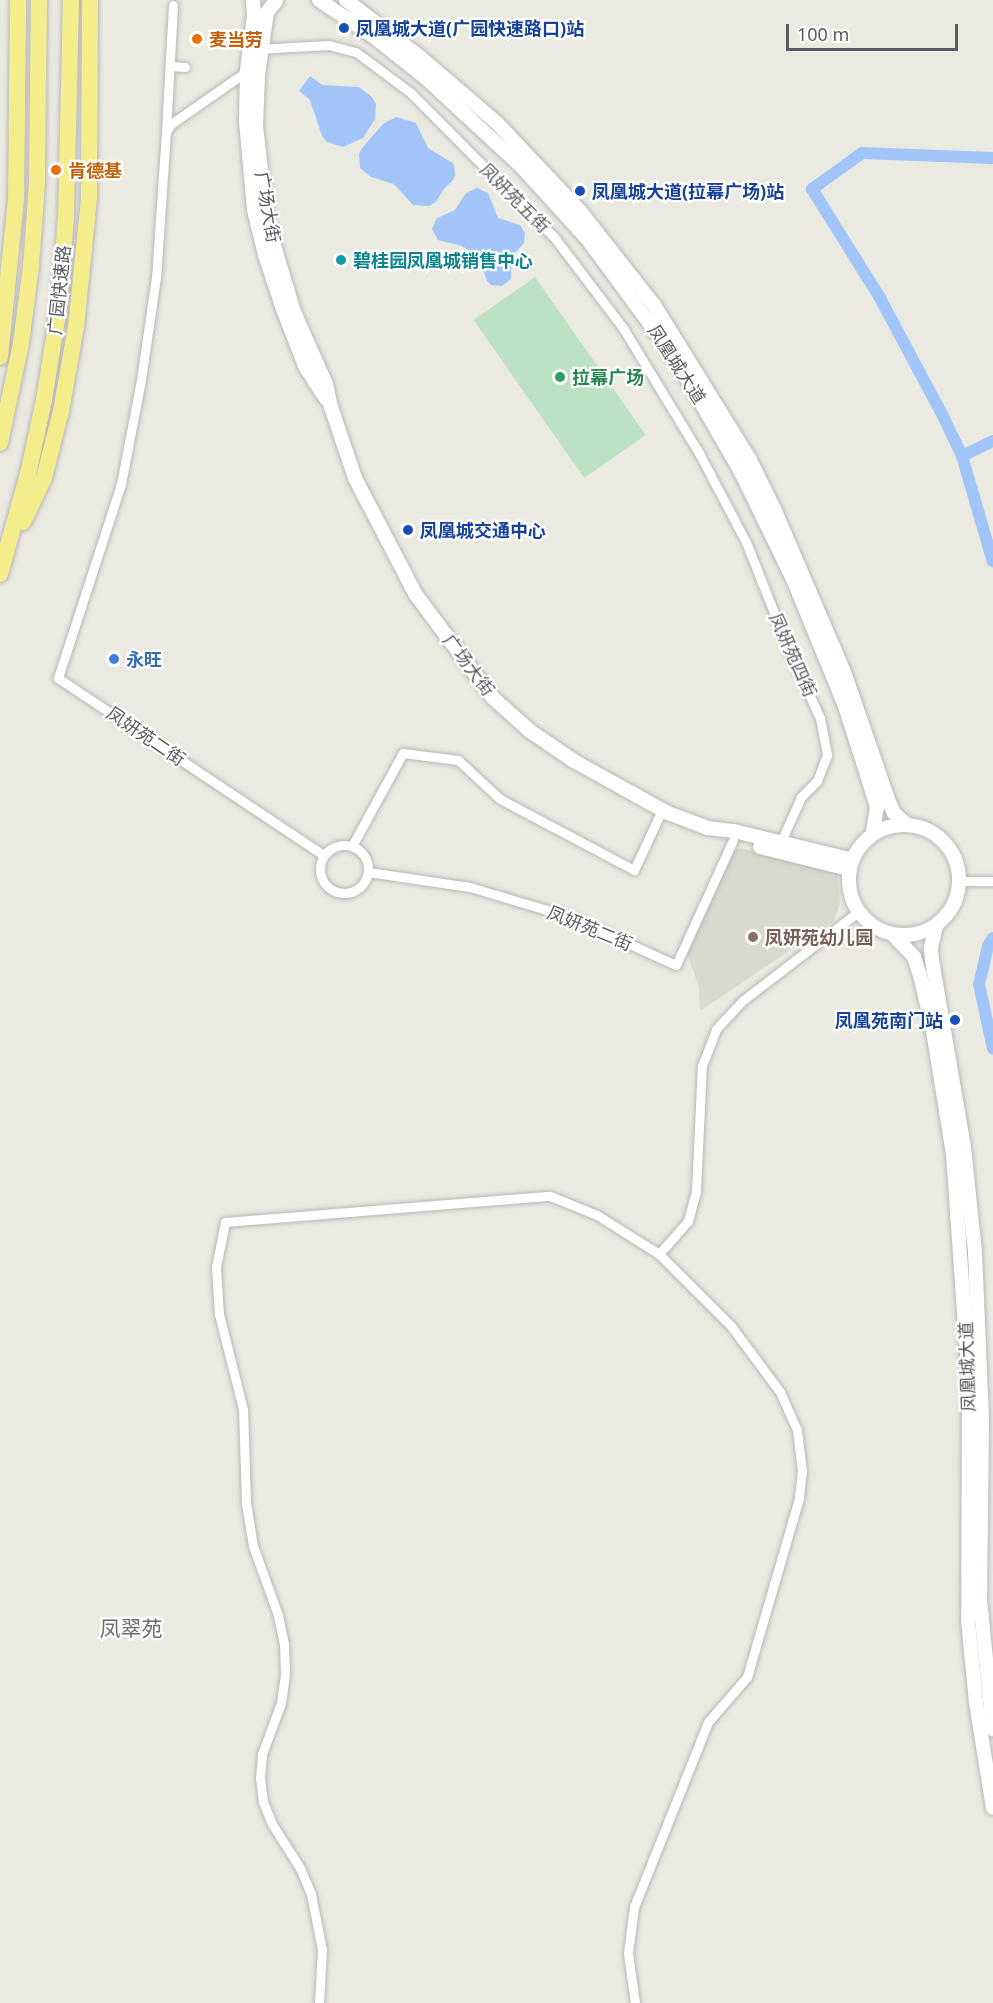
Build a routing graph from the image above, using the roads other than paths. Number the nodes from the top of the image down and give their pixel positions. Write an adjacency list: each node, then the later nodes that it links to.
1 (18, 0): 16 (highway)
2 (39, 0): 18 (highway, 广园快速路)
3 (71, 0): 20 (highway, 广园快速路)
4 (90, 0): 20 (highway)
5 (253, 0): 11 (main road)
6 (258, 0): 9 (main road)
7 (319, 0): 25 (main road, 凤凰城大道)
8 (346, 0): 23 (main road, 凤凰城大道)
9 (279, 1): 11 (main road, 广场大街)
10 (173, 4): 12 (street)
11 (256, 49): 14 (main road, 广场大街); 17 (main road, 广场大街); 19 (street, 凤妍苑五街)
12 (170, 66): 13 (street); 15 (street)
13 (185, 67)
14 (247, 71): 15 (street); 17 (main road, 广场大街)
15 (166, 132): 29 (street, 凤妍苑二街)
16 (0, 357)
17 (331, 407): 22 (main road, 广场大街)
18 (0, 443)
19 (702, 459): 28 (street, 凤妍苑四街)
20 (6, 558): 21 (highway, 广园快速路)
21 (0, 574)
22 (662, 810): 24 (main road, 广场大街); 27 (street)
23 (906, 824): 25 (main road); 32 (main road)
24 (708, 828): 26 (main road, 广场大街); 28 (main road, 广场大街)
25 (873, 833): 30 (main road)
26 (733, 840): 28 (main road, 广场大街); 31 (street, 凤妍苑二街)
27 (352, 846): 29 (street); 31 (street)
28 (778, 846): 30 (main road, 广场大街)
29 (323, 855): 31 (street)
30 (851, 864): 34 (main road)
31 (368, 872)
32 (960, 880): 33 (street); 35 (main road)
33 (993, 881)
34 (858, 912): 36 (main road); 37 (street)
35 (936, 926): 36 (main road); 38 (main road, 凤凰城大道)
36 (894, 936): 39 (main road, 凤凰城大道)
37 (659, 1254): 40 (street); 41 (street)
38 (993, 1729)
39 (993, 1808)
40 (319, 2003)
41 (635, 2003)

